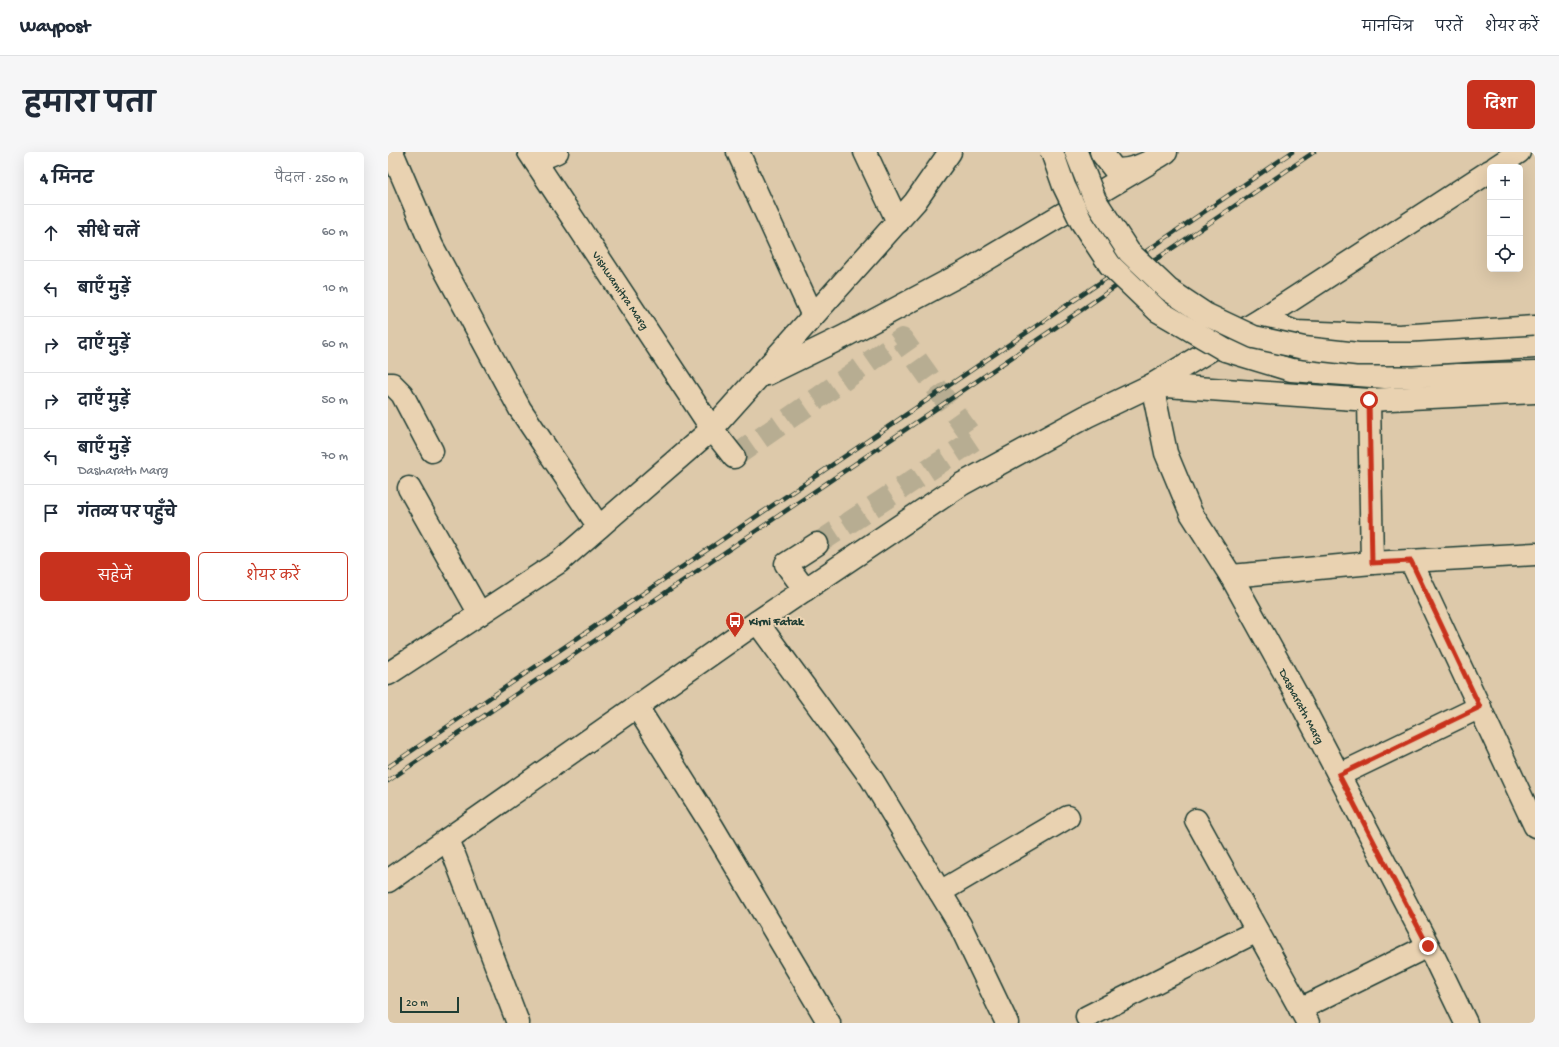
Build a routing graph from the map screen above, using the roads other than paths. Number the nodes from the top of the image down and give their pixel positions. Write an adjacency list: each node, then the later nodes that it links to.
1 (392, 152): 29 (street)
2 (557, 152): 10 (street)
3 (738, 152): 15 (street)
4 (865, 152): 14 (street)
5 (950, 152): 14 (street)
6 (1052, 152): 19 (street, bridge)
7 (1076, 152): 18 (street, bridge)
8 (1101, 152): 11 (street)
9 (1520, 152): 12 (street)
10 (532, 157): 25 (street, Vishwamitra Marg)
11 (1158, 158): 20 (street)
12 (1501, 164)
13 (1487, 173): 16 (street)
14 (898, 222): 15 (street)
15 (813, 316): 20 (street)
16 (1262, 318): 17 (street); 22 (street)
17 (1535, 327)
18 (1535, 348)
19 (1535, 373)
20 (757, 378): 25 (street)
21 (388, 384): 26 (street)
22 (1152, 385): 24 (street); 34 (street, Dasharath Marg); 35 (street)
23 (1535, 392): 24 (street)
24 (1369, 400): 33 (street)
25 (712, 429): 27 (street, Vishwamitra Marg); 29 (street)
26 (432, 451)
27 (734, 457)
28 (409, 488): 36 (street)
29 (599, 527): 36 (street)
30 (817, 544): 35 (street)
31 (1535, 554): 32 (street)
32 (1411, 561): 33 (street); 40 (street)
33 (1372, 563): 34 (street)
34 (1231, 576): 41 (street, Dasharath Marg)
35 (804, 590): 37 (street)
36 (480, 614): 38 (street)
37 (757, 622): 39 (street); 47 (street)
38 (388, 674)
39 (637, 707): 45 (street); 53 (street)
40 (1480, 707): 41 (street); 44 (street)
41 (1339, 775): 49 (street, Dasharath Marg)
42 (1068, 817): 47 (street)
43 (1196, 820): 48 (street)
44 (1535, 826)
45 (448, 839): 46 (street); 52 (street)
46 (388, 881)
47 (940, 892): 54 (street)
48 (1257, 931): 50 (street); 51 (street)
49 (1428, 946): 50 (street); 55 (street, Dasharath Marg)
50 (1304, 1016)
51 (1087, 1017)
52 (518, 1023)
53 (829, 1023)
54 (1007, 1023)
55 (1466, 1023)

